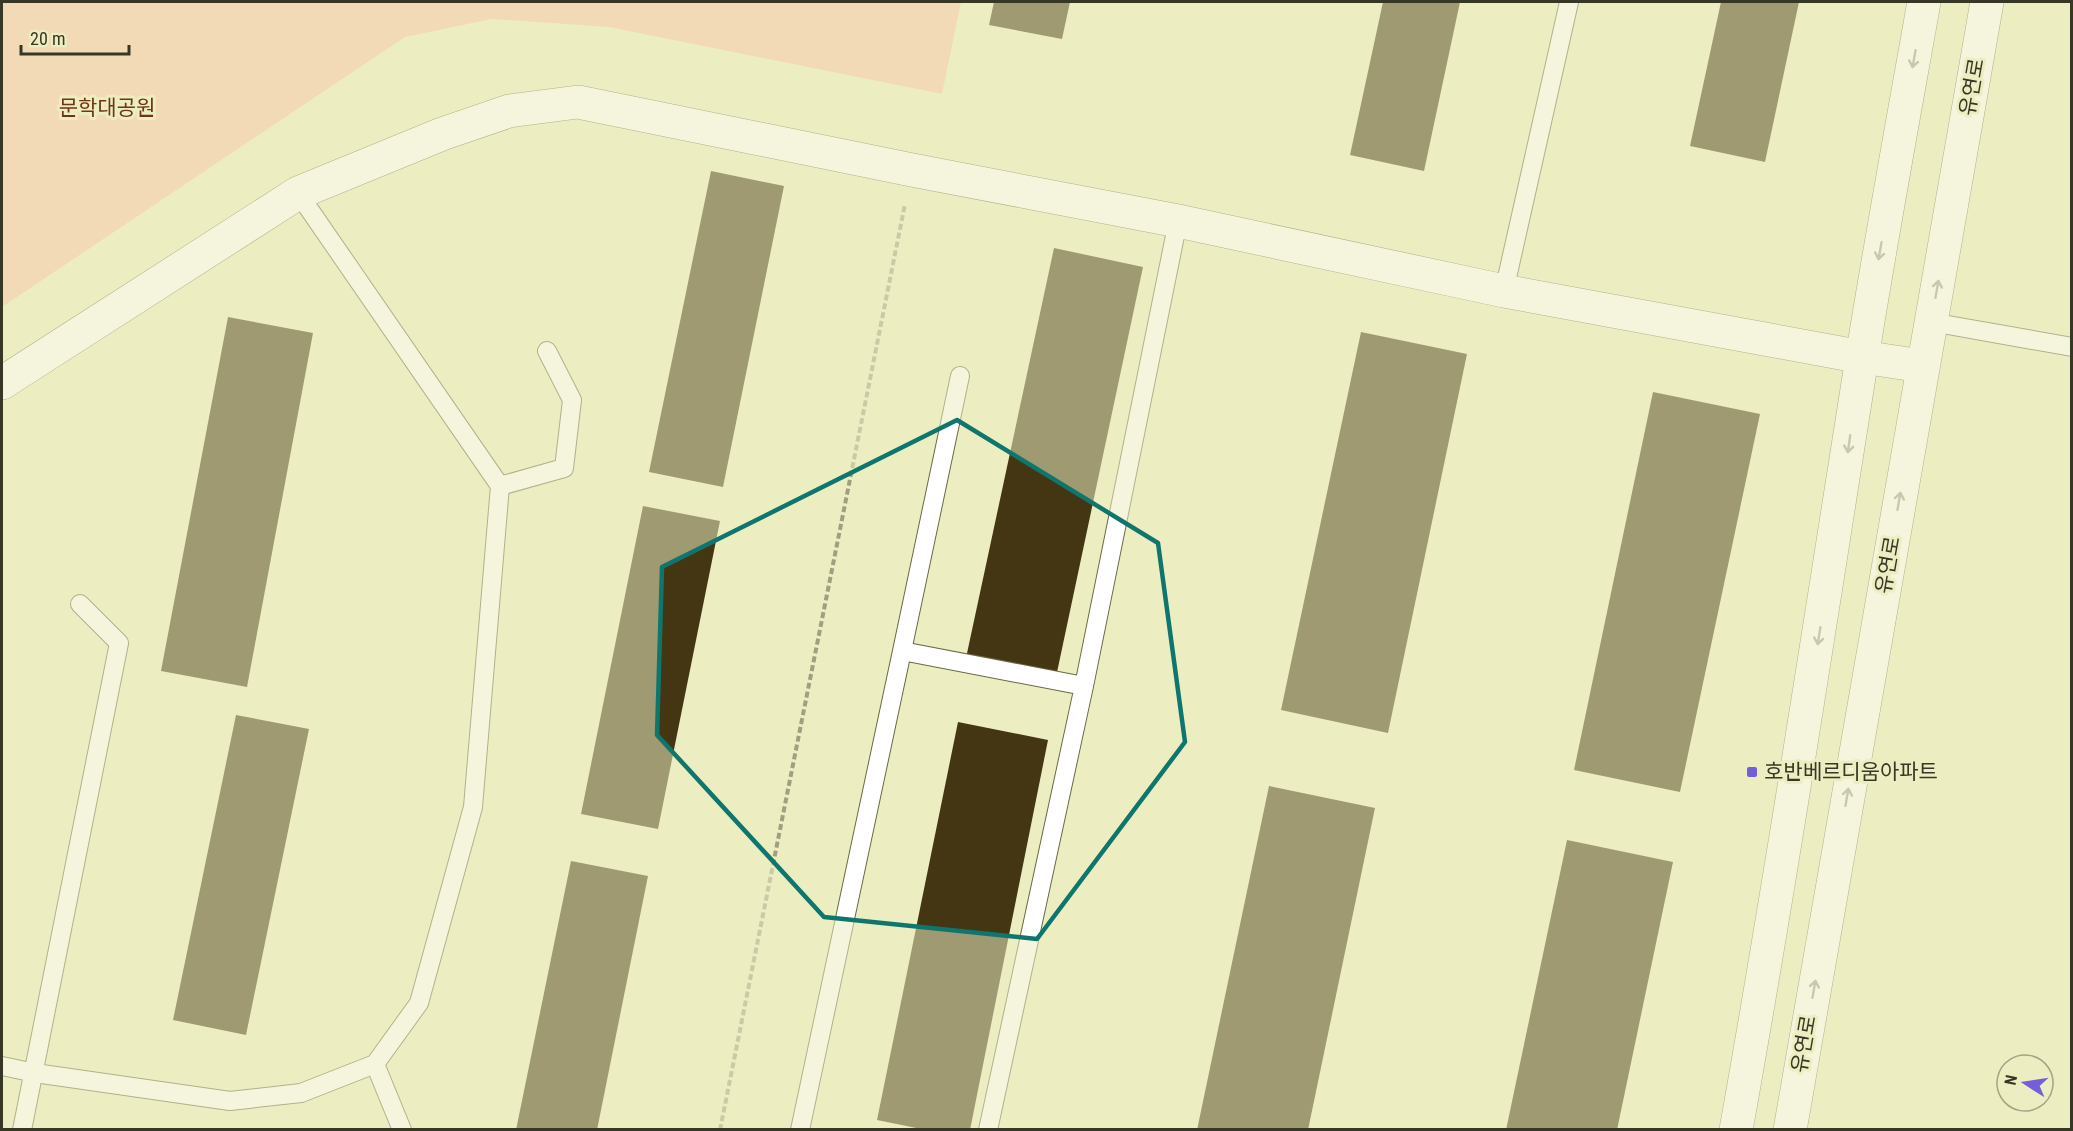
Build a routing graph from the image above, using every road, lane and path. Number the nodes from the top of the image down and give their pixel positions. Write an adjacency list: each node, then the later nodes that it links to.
1 (1569, 2): 7 (lane)
2 (1924, 2): 11 (street, one-way to 11)
3 (1987, 2): 8 (street, 유연로, one-way to 3)
4 (912, 170): 5 (street); 6 (street); 24 (path)
5 (298, 193): 14 (street); 15 (lane)
6 (1178, 221): 7 (street); 18 (lane)
7 (1504, 291): 11 (street)
8 (1931, 322): 9 (lane); 12 (street, 유연로)
9 (2072, 347)
10 (547, 351): 15 (lane)
11 (1862, 357): 12 (street); 27 (street, one-way to 27)
12 (1923, 366): 28 (street, 유연로, one-way to 12)
13 (960, 376): 17 (lane)
14 (2, 383)
15 (500, 486): 19 (lane)
16 (80, 604): 21 (lane)
17 (902, 651): 18 (lane); 25 (lane)
18 (1084, 686): 26 (lane)
19 (375, 1064): 21 (lane); 23 (lane)
20 (2, 1066): 21 (lane)
21 (35, 1073): 22 (lane)
22 (22, 1130)
23 (402, 1130)
24 (720, 1130)
25 (800, 1130)
26 (988, 1130)
27 (1736, 1130)
28 (1790, 1130)

